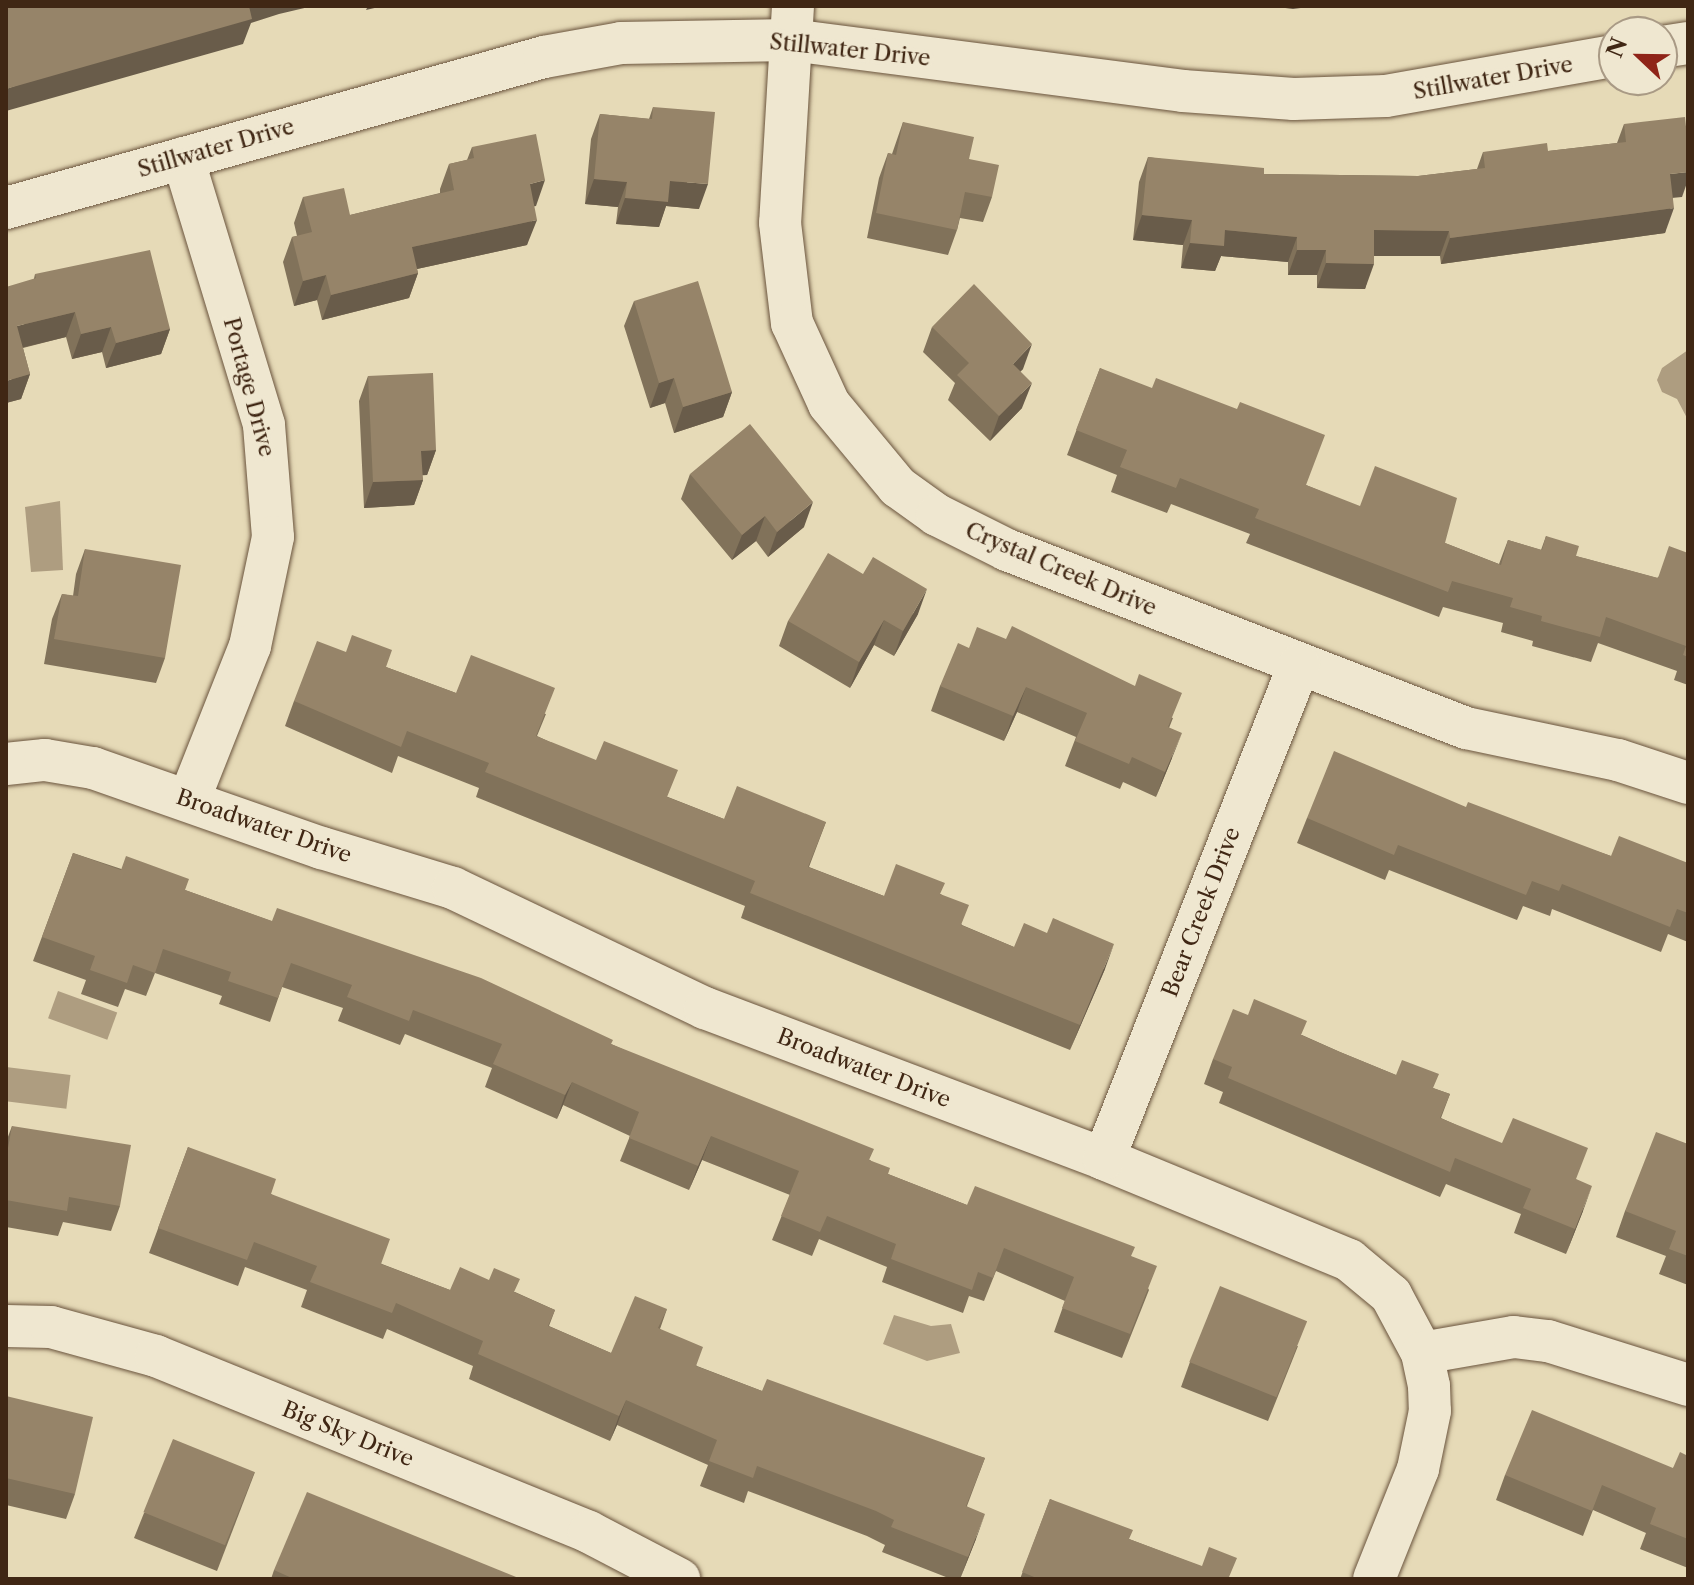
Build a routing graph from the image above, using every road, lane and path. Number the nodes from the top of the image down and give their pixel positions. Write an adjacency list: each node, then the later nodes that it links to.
1 (792, 23): 2 (street, Stillwater Drive); 3 (street, Stillwater Drive); 5 (street, Crystal Creek Drive)
2 (1598, 59)
3 (183, 158): 4 (street, Stillwater Drive); 8 (street, Portage Drive)
4 (6, 208)
5 (1299, 665): 7 (street, Crystal Creek Drive); 9 (street, Bear Creek Drive)
6 (6, 764): 8 (street, Broadwater Drive)
7 (1688, 783)
8 (189, 800): 9 (street, Broadwater Drive)
9 (1104, 1159): 11 (street, Broadwater Drive)
10 (6, 1326): 13 (street, Big Sky Drive)
11 (1422, 1353): 12 (street); 14 (street)
12 (1688, 1385)
13 (679, 1579)
14 (1374, 1579)

